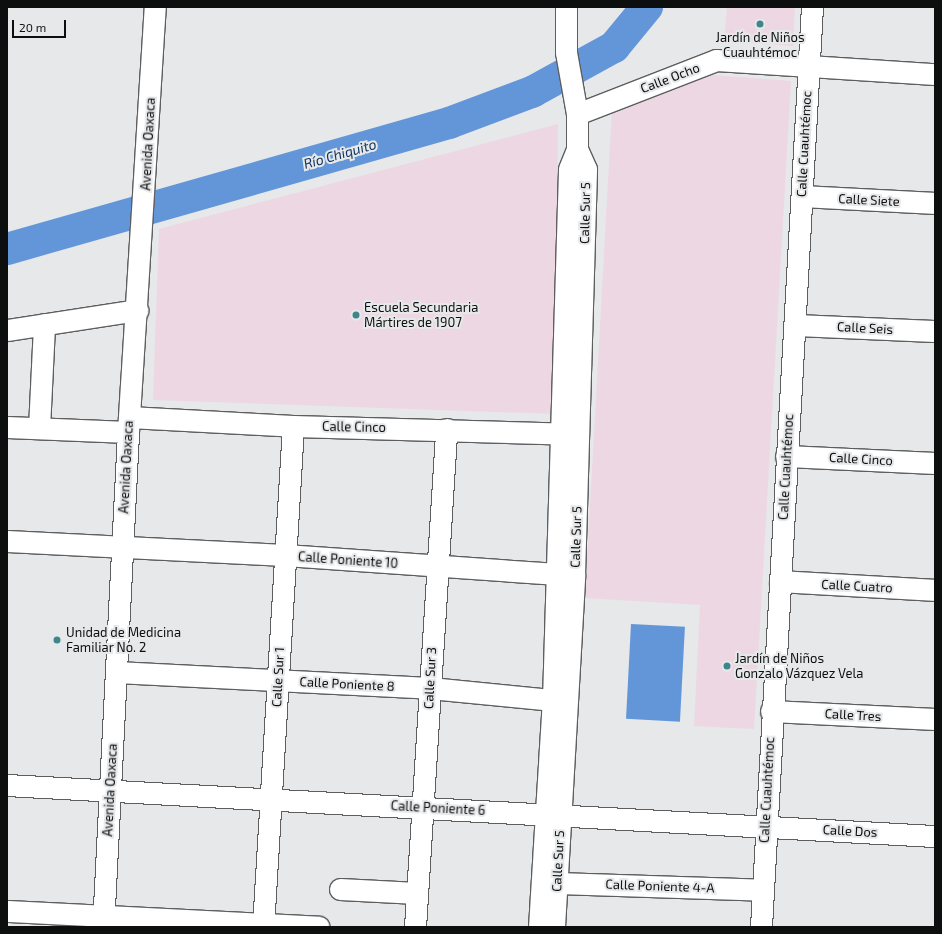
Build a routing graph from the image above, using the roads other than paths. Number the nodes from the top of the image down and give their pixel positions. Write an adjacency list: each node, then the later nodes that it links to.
1 (155, 7): 9 (street, Avenida Oaxaca)
2 (566, 7): 6 (street, Calle Sur 5)
3 (812, 7): 4 (street, Calle Cuauhtémoc)
4 (808, 66): 5 (street, Calle Ocho); 6 (street, Calle Ocho); 7 (street, Calle Cuauhtémoc)
5 (935, 74)
6 (575, 107): 19 (street, Calle Sur 5)
7 (802, 196): 8 (street, Calle Siete); 11 (street, Calle Cuauhtémoc)
8 (935, 203)
9 (137, 310): 10 (street); 14 (street, Avenida Oaxaca)
10 (44, 324): 12 (street); 17 (street)
11 (795, 325): 13 (street, Calle Seis); 20 (street, Calle Cuauhtémoc)
12 (7, 330)
13 (935, 331)
14 (128, 424): 15 (street, Calle Cinco); 17 (street, Calle Cinco); 23 (street, Avenida Oaxaca)
15 (293, 426): 18 (street, Calle Cinco); 24 (street, Calle Sur 1)
16 (7, 427): 17 (street, Calle Cinco)
17 (39, 428)
18 (446, 429): 19 (street, Calle Cinco); 25 (street, Calle Sur 3)
19 (571, 434): 26 (street, Calle Sur 5)
20 (786, 456): 21 (street, Calle Cinco); 27 (street, Calle Cuauhtémoc)
21 (935, 463)
22 (7, 541): 23 (street, Calle Poniente 10)
23 (122, 546): 24 (street, Calle Poniente 10); 29 (street, Avenida Oaxaca)
24 (285, 555): 25 (street, Calle Poniente 10); 30 (street, Calle Sur 1)
25 (437, 566): 26 (street, Calle Poniente 10); 31 (street, Calle Sur 3)
26 (566, 575): 32 (street, Calle Sur 5); 39 (street, Calle Sur 5)
27 (780, 581): 28 (street, Calle Cuatro); 33 (street, Calle Cuauhtémoc)
28 (935, 590)
29 (116, 672): 30 (street, Calle Poniente 8); 36 (street, Avenida Oaxaca)
30 (278, 681): 31 (street, Calle Poniente 8); 37 (street, Calle Sur 1)
31 (430, 688): 32 (street, Calle Poniente 8); 38 (street, Calle Sur 3)
32 (553, 700): 39 (street, Calle Sur 5)
33 (771, 711): 34 (street, Calle Tres); 40 (street, Calle Cuauhtémoc)
34 (935, 719)
35 (7, 785): 36 (street, Calle Poniente 6)
36 (110, 791): 37 (street, Calle Poniente 6); 47 (street, Avenida Oaxaca)
37 (271, 799): 38 (street, Calle Poniente 6); 48 (street, Calle Sur 1)
38 (423, 807): 39 (street, Calle Poniente 6); 45 (street, Calle Sur 3)
39 (553, 813): 40 (street, Calle Poniente 6); 42 (street, Calle Sur 5); 51 (street, Calle Sur 5)
40 (765, 826): 41 (street, Calle Dos); 44 (street, Calle Cuauhtémoc)
41 (935, 836)
42 (557, 883): 44 (street, Calle Poniente 4-A); 52 (street, Calle Sur 5)
43 (340, 889): 45 (street)
44 (763, 890): 53 (street, Calle Cuauhtémoc)
45 (417, 893): 50 (street, Calle Sur 3)
46 (7, 910): 47 (street)
47 (104, 922): 48 (street)
48 (263, 926): 49 (street)
49 (319, 927)
50 (415, 927)
51 (539, 927)
52 (554, 927)
53 (761, 927)

